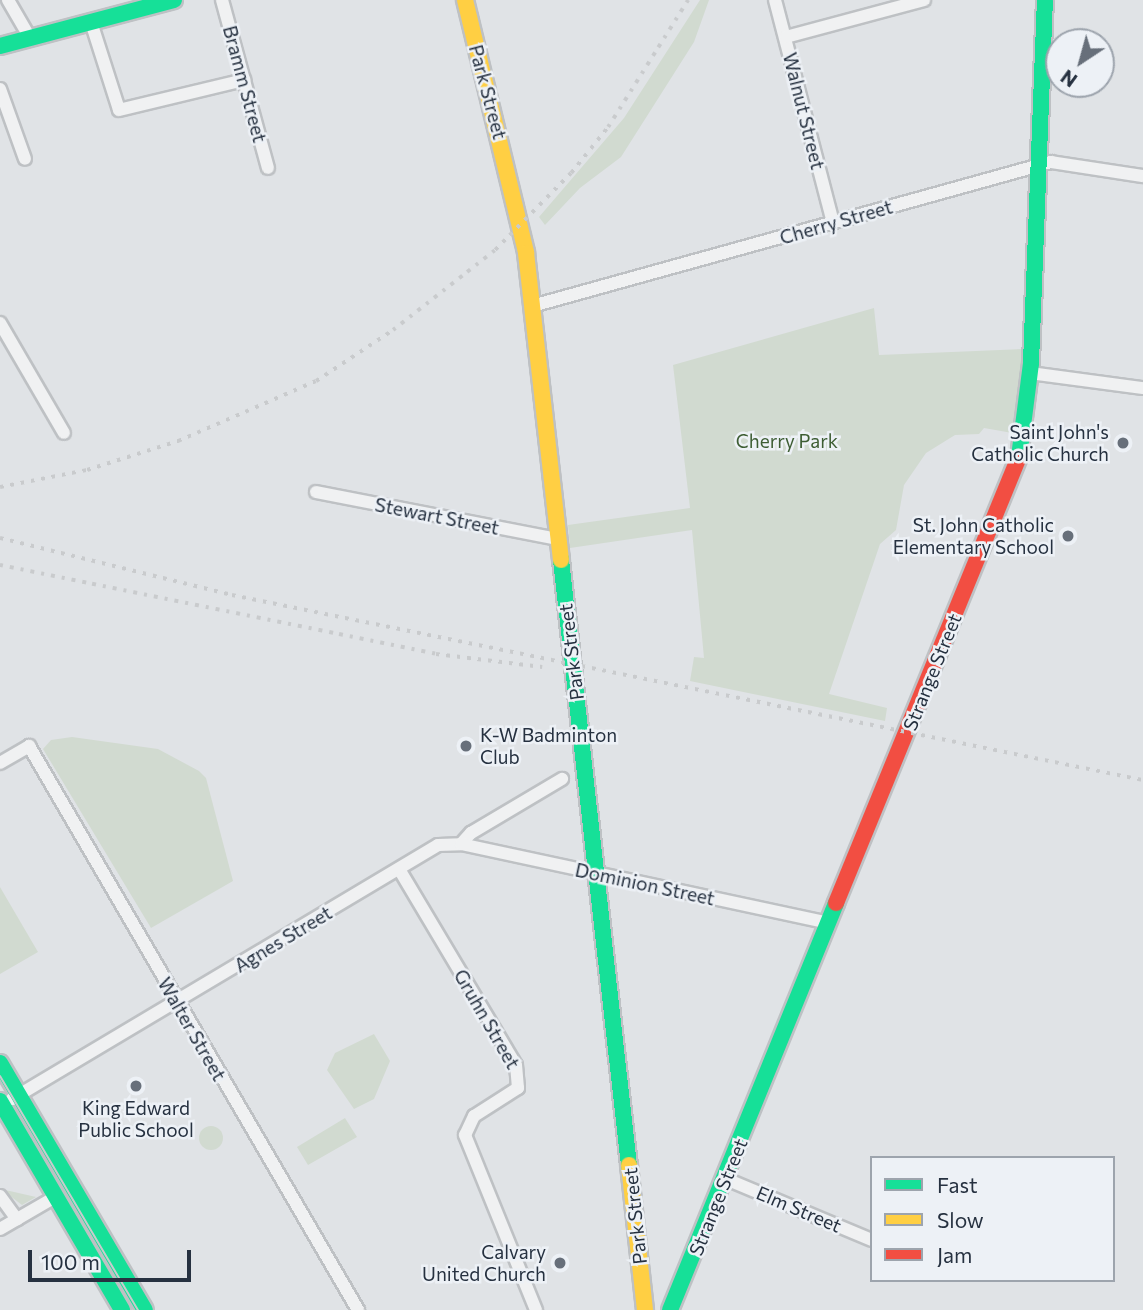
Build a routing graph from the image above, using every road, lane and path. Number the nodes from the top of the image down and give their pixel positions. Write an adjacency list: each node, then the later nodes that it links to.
1 (8, 0): 10 (street)
2 (174, 0): 8 (street)
3 (222, 0): 12 (street, Bramm Street)
4 (465, 0): 19 (street, Park Street)
5 (775, 0): 9 (street, Walnut Street)
6 (924, 0): 9 (street)
7 (1045, 0): 15 (street, Strange Street)
8 (92, 22): 10 (street); 12 (street)
9 (786, 37): 18 (street, Walnut Street)
10 (30, 38): 11 (street)
11 (0, 46)
12 (244, 80): 16 (street, Bramm Street)
13 (0, 89): 14 (street)
14 (25, 159)
15 (1038, 165): 17 (street, Cherry Street); 18 (street, Cherry Street); 21 (street, Strange Street)
16 (268, 168)
17 (1143, 176)
18 (833, 223): 19 (street, Cherry Street)
19 (532, 306): 25 (street, Park Street)
20 (0, 323): 23 (street)
21 (1030, 373): 22 (street); 31 (street, Strange Street)
22 (1143, 388)
23 (64, 433)
24 (316, 492): 25 (street, Stewart Street)
25 (557, 539): 30 (street, Park Street)
26 (0, 763): 32 (street, Walter Street)
27 (562, 779): 28 (street, Agnes Street)
28 (461, 844): 29 (street, Agnes Street); 30 (street, Dominion Street)
29 (399, 869): 32 (street, Agnes Street); 45 (street, Gruhn Street)
30 (597, 875): 31 (street, Dominion Street); 46 (street, Park Street)
31 (829, 923): 36 (street, Strange Street)
32 (177, 1003): 34 (street, Agnes Street); 44 (street, Walter Street)
33 (0, 1063): 34 (street)
34 (19, 1096): 35 (street, Agnes Street); 43 (street)
35 (1, 1103): 38 (street)
36 (726, 1179): 41 (street, Elm Street); 47 (street, Strange Street)
37 (0, 1196): 39 (street)
38 (57, 1196): 39 (street); 42 (street)
39 (17, 1219): 40 (street)
40 (0, 1229)
41 (870, 1239)
42 (122, 1310)
43 (145, 1310)
44 (358, 1310)
45 (536, 1310)
46 (645, 1310)
47 (670, 1310)

